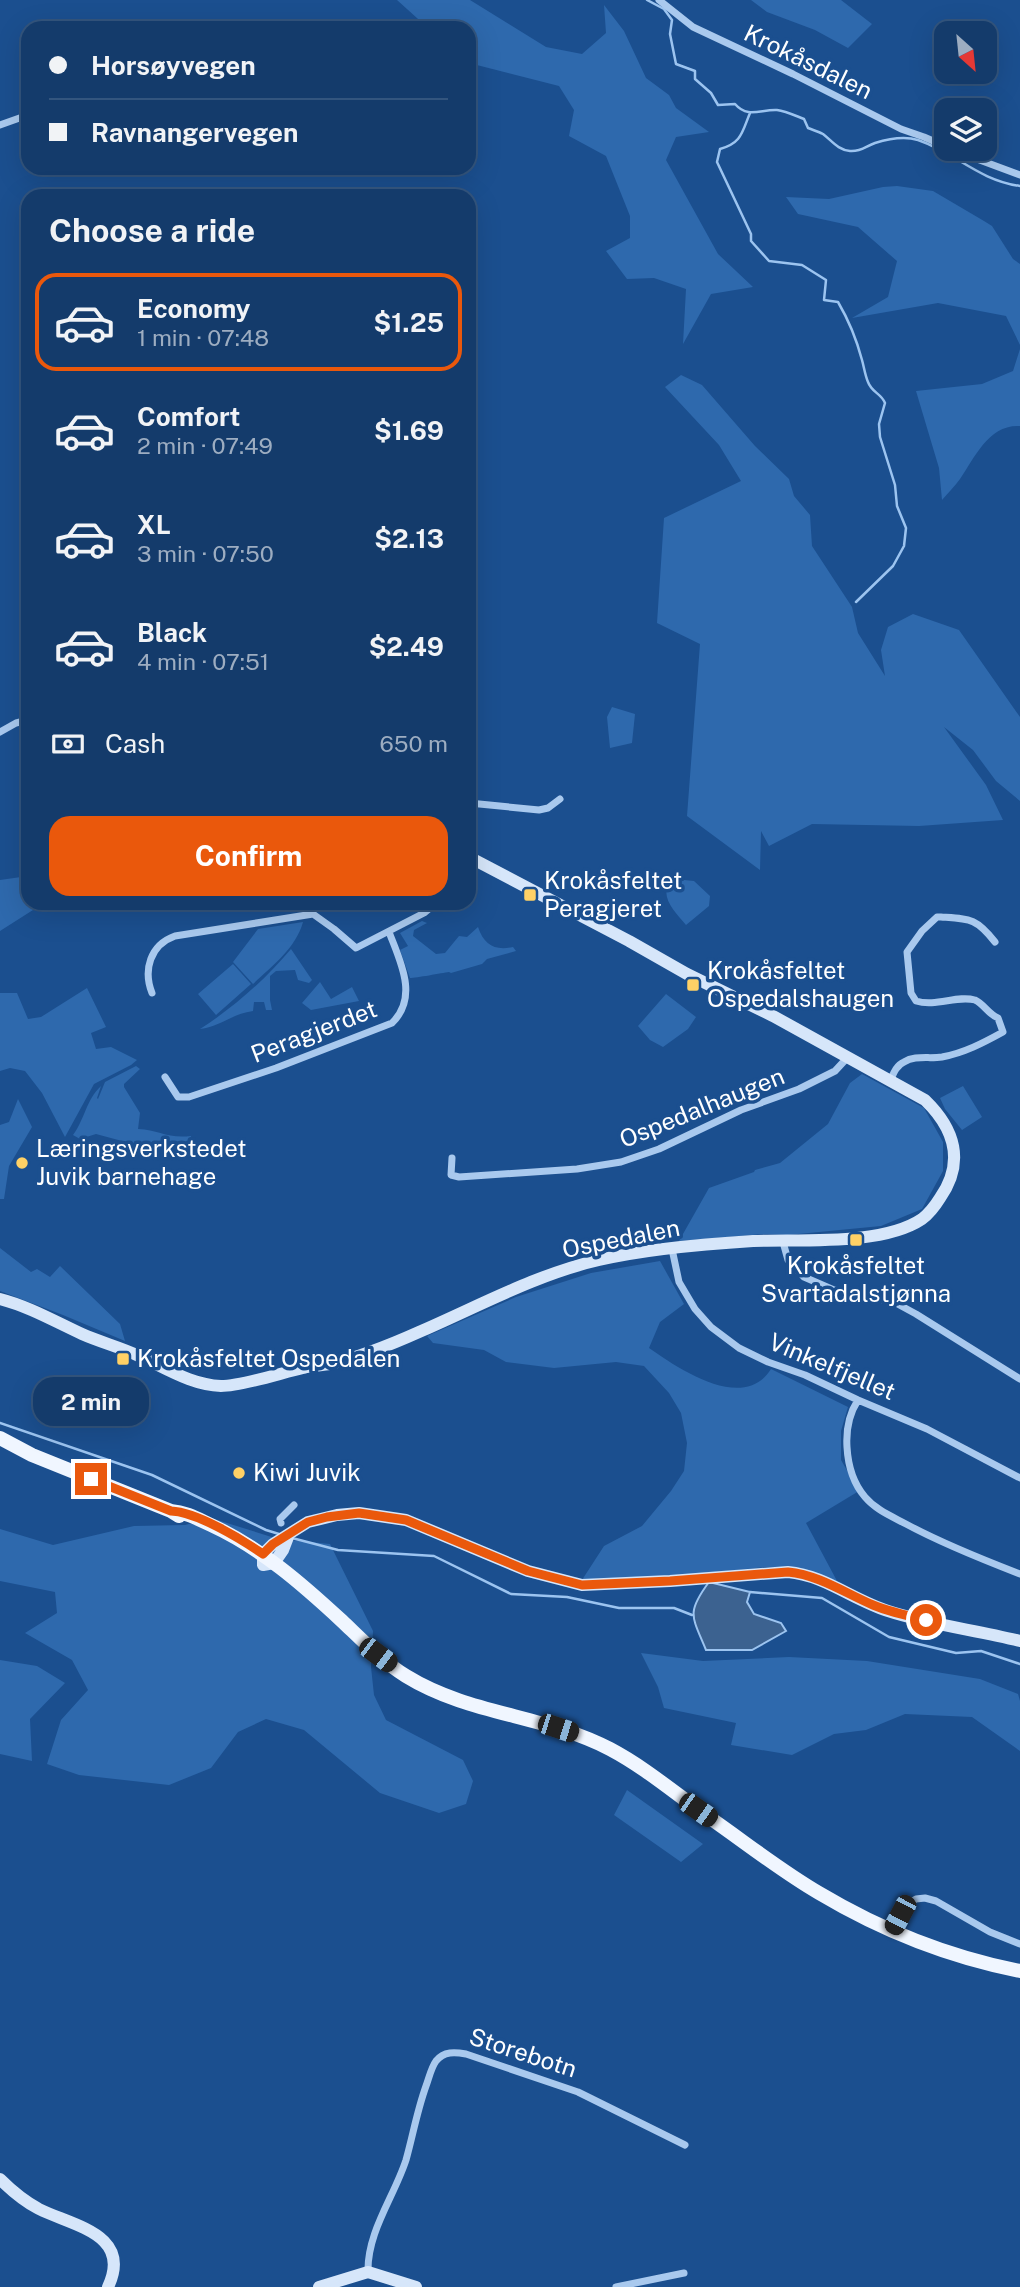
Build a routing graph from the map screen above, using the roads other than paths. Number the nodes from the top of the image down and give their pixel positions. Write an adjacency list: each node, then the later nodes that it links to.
1 (659, 0): 4 (street, Krokåsdalen)
2 (21, 118): 3 (street)
3 (0, 125)
4 (934, 142)
5 (983, 161): 6 (street, Krokåsdalen)
6 (1020, 175)
7 (21, 722): 8 (street)
8 (0, 732)
9 (560, 799): 10 (street)
10 (476, 804)
11 (476, 863): 16 (street, Ospedalen)
12 (428, 910): 13 (street)
13 (389, 932): 15 (street); 17 (street, Peragjerdet)
14 (995, 942): 18 (street)
15 (152, 993)
16 (848, 1056): 18 (street, Ospedalen); 19 (street, Ospedalhaugen)
17 (165, 1077)
18 (891, 1079): 20 (street, Ospedalen)
19 (452, 1158)
20 (783, 1242): 21 (street, Ospedalen); 23 (street)
21 (672, 1249): 22 (street, Ospedalen); 24 (street, Vinkelfjellet)
22 (0, 1299)
23 (1020, 1379)
24 (858, 1400): 28 (street, Vinkelfjellet); 32 (street)
25 (0, 1438): 27 (main road)
26 (0, 1445): 27 (main road)
27 (32, 1455): 31 (main road)
28 (1020, 1478)
29 (295, 1505): 30 (street)
30 (281, 1522)
31 (267, 1561): 33 (street); 34 (main road)
32 (1020, 1574)
33 (1020, 1641)
34 (891, 1930): 35 (street); 36 (main road)
35 (1020, 1944)
36 (1020, 1971)
37 (685, 2145): 39 (street, Storebotn)
38 (0, 2179): 41 (street)
39 (368, 2272): 42 (street); 43 (street)
40 (684, 2273): 44 (street)
41 (108, 2287)
42 (319, 2287)
43 (416, 2287)
44 (616, 2287)

